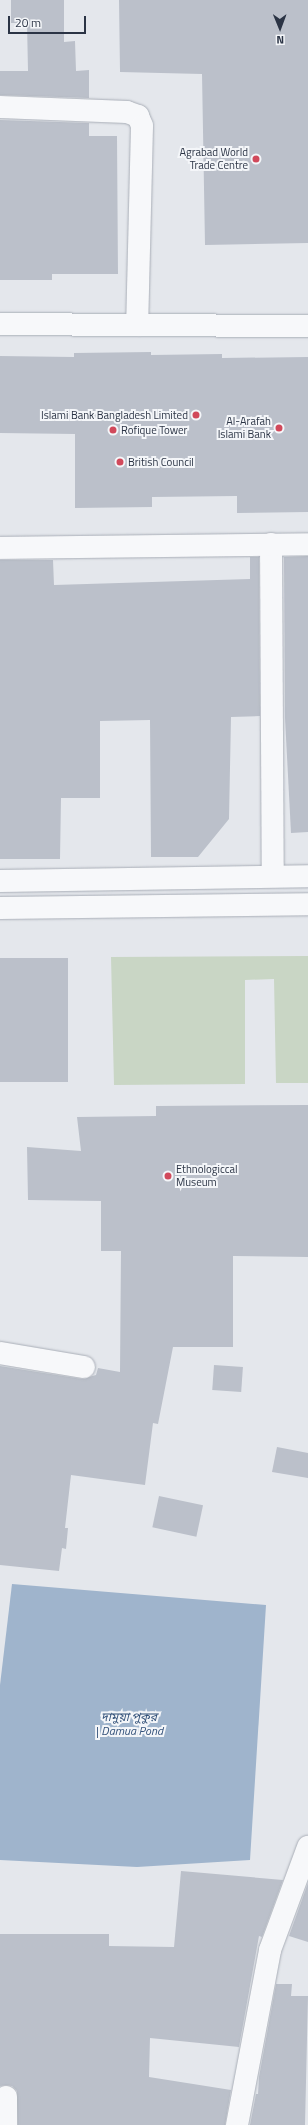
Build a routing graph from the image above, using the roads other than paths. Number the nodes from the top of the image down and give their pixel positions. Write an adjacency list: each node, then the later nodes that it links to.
1 (0, 107): 3 (street)
2 (0, 324): 3 (street)
3 (137, 325): 4 (street)
4 (308, 326)
5 (271, 544): 6 (street); 7 (street); 8 (street)
6 (308, 544)
7 (0, 548)
8 (273, 876): 9 (street); 10 (street)
9 (308, 876)
10 (0, 881)
11 (308, 904): 12 (street)
12 (0, 908)
13 (0, 1353): 14 (street)
14 (84, 1367)
15 (308, 1847): 16 (street)
16 (304, 1868): 19 (street)
17 (6, 2096): 18 (street)
18 (6, 2125)
19 (237, 2125)

